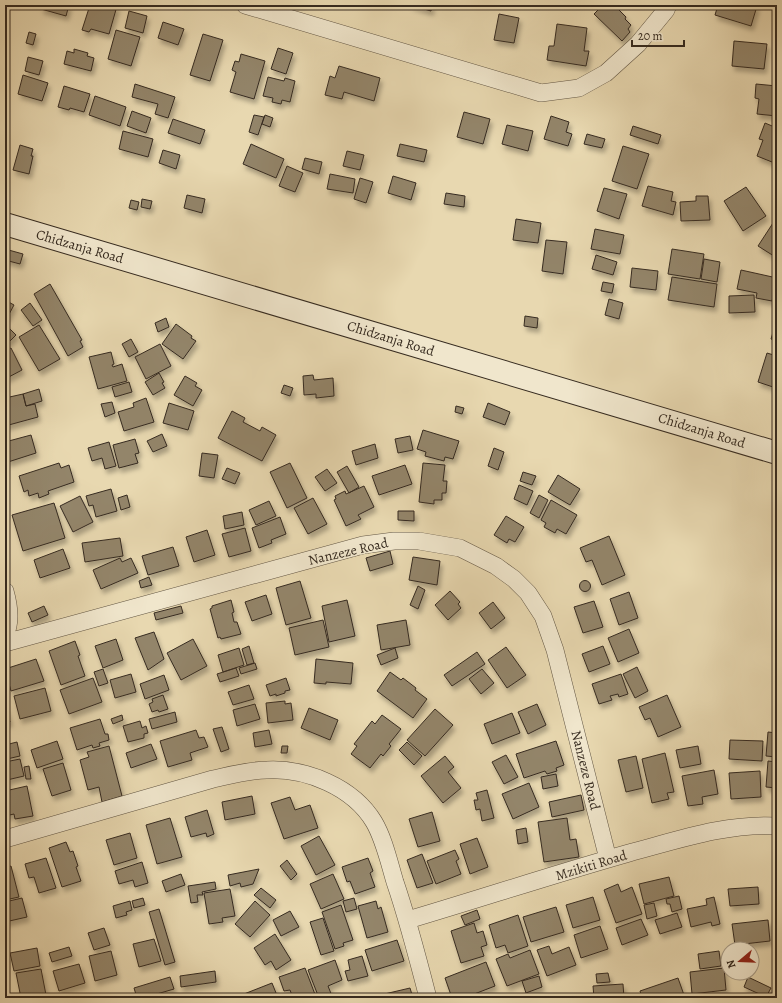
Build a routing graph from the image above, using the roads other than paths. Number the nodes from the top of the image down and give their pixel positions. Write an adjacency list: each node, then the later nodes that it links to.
1 (245, 5): 3 (street)
2 (668, 5): 3 (street)
3 (293, 12)
4 (5, 224): 5 (street, Chidzanja Road)
5 (776, 450)
6 (5, 591): 7 (street)
7 (5, 635)
8 (5, 643): 11 (street, Nanzeze Road)
9 (777, 826): 11 (street, Mzikiti Road)
10 (5, 839): 12 (street)
11 (608, 859): 12 (street, Mzikiti Road)
12 (408, 920): 13 (street)
13 (428, 998)

